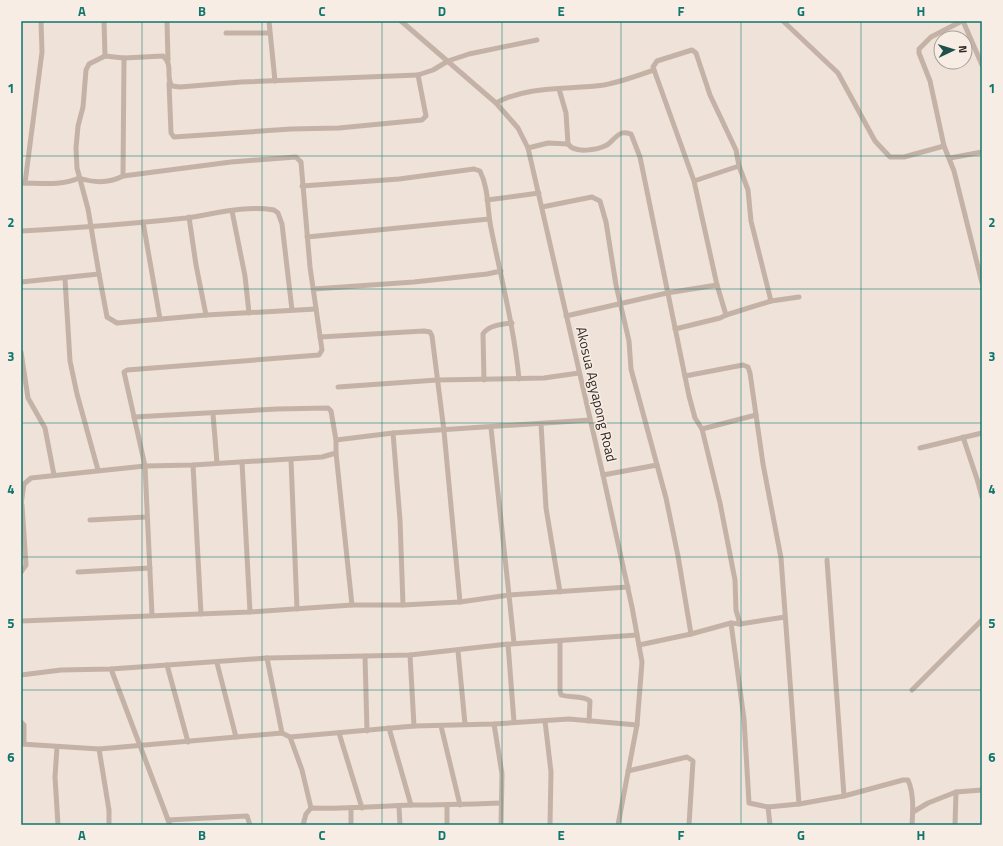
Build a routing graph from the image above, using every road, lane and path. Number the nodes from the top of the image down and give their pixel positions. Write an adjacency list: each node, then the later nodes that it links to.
1 (41, 21): 32 (street)
2 (104, 21): 12 (street)
3 (167, 21): 14 (street)
4 (269, 21): 10 (street)
5 (401, 21): 8 (street, Akosua Agyapong Road)
6 (783, 21): 24 (street)
7 (962, 21): 16 (street); 24 (street)
8 (408, 23): 15 (street, Akosua Agyapong Road)
9 (226, 33): 10 (street)
10 (269, 33): 19 (street)
11 (537, 40): 15 (street)
12 (105, 56): 13 (street); 30 (street)
13 (124, 58): 14 (street); 29 (street)
14 (168, 60): 20 (street)
15 (448, 61): 18 (street); 22 (street, Akosua Agyapong Road)
16 (982, 65)
17 (654, 70): 21 (street); 28 (street); 31 (street)
18 (418, 75): 19 (street); 20 (street)
19 (275, 81): 20 (street)
20 (169, 83)
21 (559, 89): 22 (street); 23 (street)
22 (496, 103): 25 (street, Akosua Agyapong Road)
23 (568, 144): 25 (street); 51 (street)
24 (944, 146): 27 (street)
25 (528, 148): 34 (street, Akosua Agyapong Road)
26 (982, 152): 27 (street)
27 (950, 158): 48 (street)
28 (739, 166): 31 (street); 53 (street)
29 (123, 176): 30 (street); 33 (street)
30 (79, 178): 32 (street); 41 (street)
31 (694, 181): 49 (street)
32 (23, 183)
33 (302, 186): 35 (street); 43 (street)
34 (539, 193): 35 (street); 36 (street, Akosua Agyapong Road)
35 (487, 200): 39 (street)
36 (542, 207): 54 (street); 60 (street, Akosua Agyapong Road)
37 (232, 211): 38 (street); 56 (street); 57 (street)
38 (189, 217): 40 (street); 59 (street)
39 (489, 219): 43 (street); 44 (street)
40 (143, 222): 41 (street); 61 (street)
41 (90, 227): 42 (street); 45 (street)
42 (21, 231)
43 (308, 237): 50 (street)
44 (501, 270): 50 (street); 62 (street)
45 (99, 274): 46 (street); 61 (street)
46 (65, 279): 47 (street); 92 (street)
47 (21, 282)
48 (982, 283)
49 (717, 285): 51 (street); 58 (street)
50 (314, 288): 55 (street)
51 (667, 293): 54 (street); 63 (street)
52 (799, 297): 53 (street)
53 (771, 301): 58 (street)
54 (620, 303): 60 (street); 90 (street)
55 (316, 309): 56 (street); 64 (street)
56 (292, 310): 57 (street)
57 (249, 313): 59 (street)
58 (726, 314): 63 (street)
59 (206, 315): 61 (street)
60 (566, 316): 66 (street, Akosua Agyapong Road)
61 (160, 319)
62 (512, 323): 68 (street); 70 (street)
63 (675, 329): 67 (street)
64 (320, 337): 69 (street); 74 (street)
65 (21, 352): 93 (street)
66 (579, 373): 68 (street); 75 (street, Akosua Agyapong Road)
67 (685, 376): 73 (street); 78 (street)
68 (519, 379): 70 (street)
69 (437, 380): 70 (street); 71 (street); 79 (street)
70 (484, 380)
71 (338, 387)
72 (213, 414): 74 (street); 83 (street); 88 (street)
73 (756, 415): 78 (street); 114 (street)
74 (134, 417): 91 (street)
75 (590, 420): 76 (street); 94 (street, Akosua Agyapong Road)
76 (540, 424): 77 (street); 105 (street)
77 (491, 428): 79 (street); 106 (street)
78 (702, 429): 118 (street)
79 (444, 431): 81 (street); 107 (street)
80 (982, 433): 82 (street)
81 (393, 434): 83 (street); 109 (street)
82 (963, 437): 84 (street); 95 (street)
83 (336, 440): 85 (street)
84 (920, 448)
85 (336, 453): 86 (street); 108 (street)
86 (292, 460): 87 (street); 110 (street)
87 (242, 462): 88 (street); 111 (street)
88 (217, 463): 89 (street)
89 (193, 465): 91 (street); 112 (street)
90 (656, 465): 94 (street); 119 (street)
91 (145, 466): 92 (street); 98 (street)
92 (98, 470): 93 (street)
93 (54, 475): 97 (street)
94 (604, 476): 104 (street, Akosua Agyapong Road)
95 (980, 482): 96 (street)
96 (982, 497)
97 (22, 505): 102 (street)
98 (146, 517): 99 (street); 101 (street)
99 (90, 520)
100 (827, 560): 156 (street)
101 (150, 568): 103 (street); 113 (street)
102 (21, 572)
103 (78, 572)
104 (628, 587): 105 (street); 120 (street, Akosua Agyapong Road)
105 (560, 592): 106 (street)
106 (509, 596): 107 (street); 122 (street)
107 (460, 602): 109 (street)
108 (352, 605): 109 (street); 110 (street)
109 (403, 605)
110 (297, 609): 111 (street)
111 (250, 612): 112 (street)
112 (201, 614): 113 (street)
113 (152, 615): 116 (street)
114 (785, 617): 118 (street); 158 (street)
115 (982, 620): 132 (street)
116 (21, 621)
117 (731, 623): 118 (street); 119 (street); 163 (street)
118 (740, 624)
119 (691, 634): 123 (street)
120 (637, 635): 121 (street); 123 (street, Akosua Agyapong Road)
121 (560, 640): 122 (street); 134 (street)
122 (511, 644): 124 (street); 136 (street)
123 (639, 645): 139 (street, Akosua Agyapong Road)
124 (458, 651): 125 (street); 137 (street)
125 (410, 655): 126 (street); 140 (street)
126 (365, 656): 127 (street); 143 (street)
127 (267, 658): 128 (street); 144 (street)
128 (217, 663): 129 (street); 146 (street)
129 (167, 665): 130 (street); 148 (street)
130 (111, 669): 131 (street); 150 (street)
131 (21, 675)
132 (912, 690)
133 (545, 721): 134 (street); 136 (street); 177 (street)
134 (589, 721): 139 (street)
135 (21, 722): 149 (street)
136 (514, 722): 138 (street)
137 (465, 724): 138 (street); 141 (street)
138 (494, 724): 157 (street)
139 (637, 725): 153 (street, Akosua Agyapong Road)
140 (414, 726): 141 (street); 142 (street)
141 (442, 726): 160 (street)
142 (389, 728): 143 (street); 159 (street)
143 (367, 731): 145 (street)
144 (282, 733): 146 (street); 147 (street)
145 (339, 733): 147 (street); 165 (street)
146 (236, 737): 148 (street)
147 (290, 737): 164 (street)
148 (188, 742): 150 (street)
149 (23, 743): 151 (street)
150 (140, 746): 152 (street); 168 (street)
151 (57, 747): 152 (street); 169 (street)
152 (99, 748): 170 (street)
153 (628, 771): 178 (street, Akosua Agyapong Road); 179 (street)
154 (982, 790): 155 (street)
155 (956, 792): 167 (street); 182 (street)
156 (844, 796): 158 (street); 167 (street)
157 (501, 803): 160 (street); 176 (street)
158 (799, 804): 163 (street)
159 (411, 805): 161 (street); 162 (street)
160 (460, 805): 161 (street)
161 (447, 806): 175 (street)
162 (399, 807): 165 (street); 174 (street)
163 (768, 807): 180 (street)
164 (311, 808): 166 (street); 172 (street)
165 (362, 808): 166 (street)
166 (351, 809): 173 (street)
167 (913, 812): 181 (street)
168 (169, 822): 171 (street)
169 (58, 825)
170 (109, 825)
171 (250, 825)
172 (303, 825)
173 (351, 825)
174 (400, 825)
175 (447, 825)
176 (501, 825)
177 (550, 825)
178 (618, 825)
179 (690, 825)
180 (770, 825)
181 (912, 825)
182 (955, 825)

